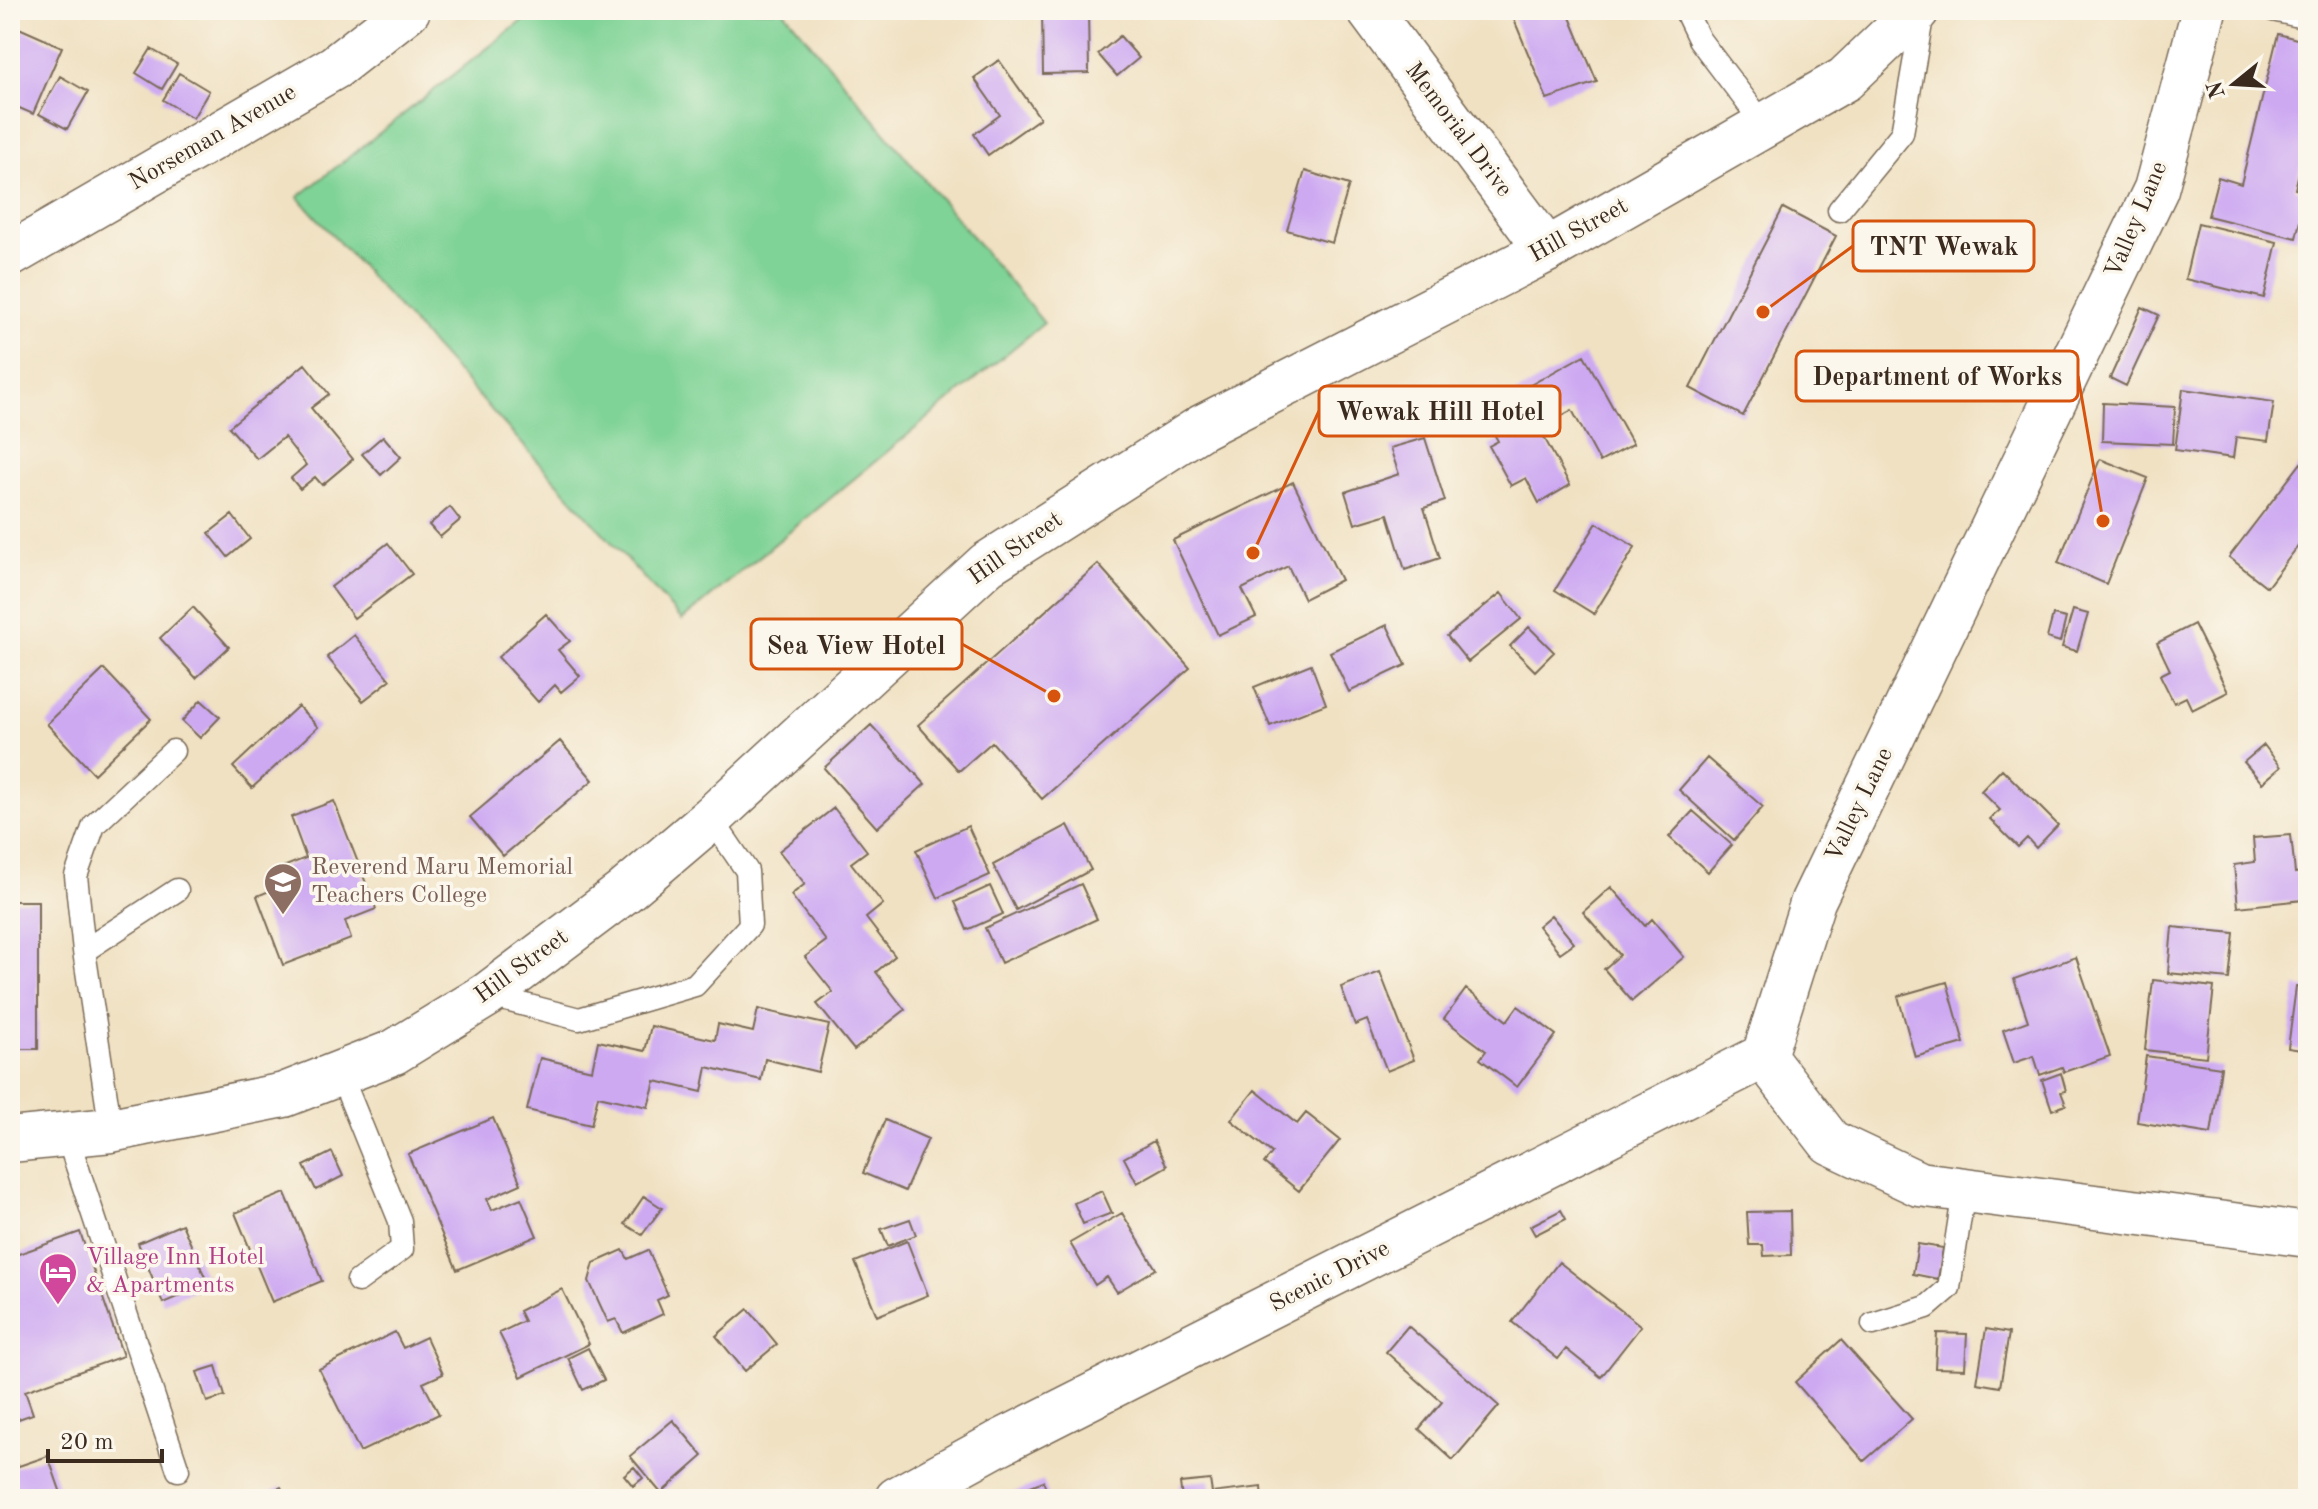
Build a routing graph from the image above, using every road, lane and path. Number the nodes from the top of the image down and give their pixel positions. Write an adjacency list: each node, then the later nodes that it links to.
1 (408, 10): 12 (street, Norseman Avenue)
2 (1369, 10): 11 (street, Memorial Drive)
3 (1685, 10): 9 (lane)
4 (1917, 10): 9 (street, Hill Street)
5 (1923, 10): 10 (lane)
6 (2204, 10): 18 (street, Valley Lane)
7 (2273, 10): 8 (lane)
8 (2308, 18)
9 (1765, 126): 11 (street, Hill Street)
10 (1839, 210)
11 (1547, 250): 14 (street, Hill Street)
12 (10, 255)
13 (173, 751): 16 (lane)
14 (711, 818): 17 (street, Hill Street); 17 (lane)
15 (177, 890): 16 (lane)
16 (84, 951): 20 (lane)
17 (487, 995): 19 (street, Hill Street)
18 (1764, 1056): 23 (street); 28 (street, Scenic Drive)
19 (340, 1073): 20 (street, Hill Street); 25 (lane)
20 (111, 1130): 21 (street, Hill Street)
21 (67, 1136): 22 (street, Hill Street); 27 (lane)
22 (10, 1140)
23 (1964, 1191): 24 (street); 26 (lane)
24 (2308, 1235)
25 (358, 1281)
26 (1873, 1324)
27 (178, 1470)
28 (897, 1499)

